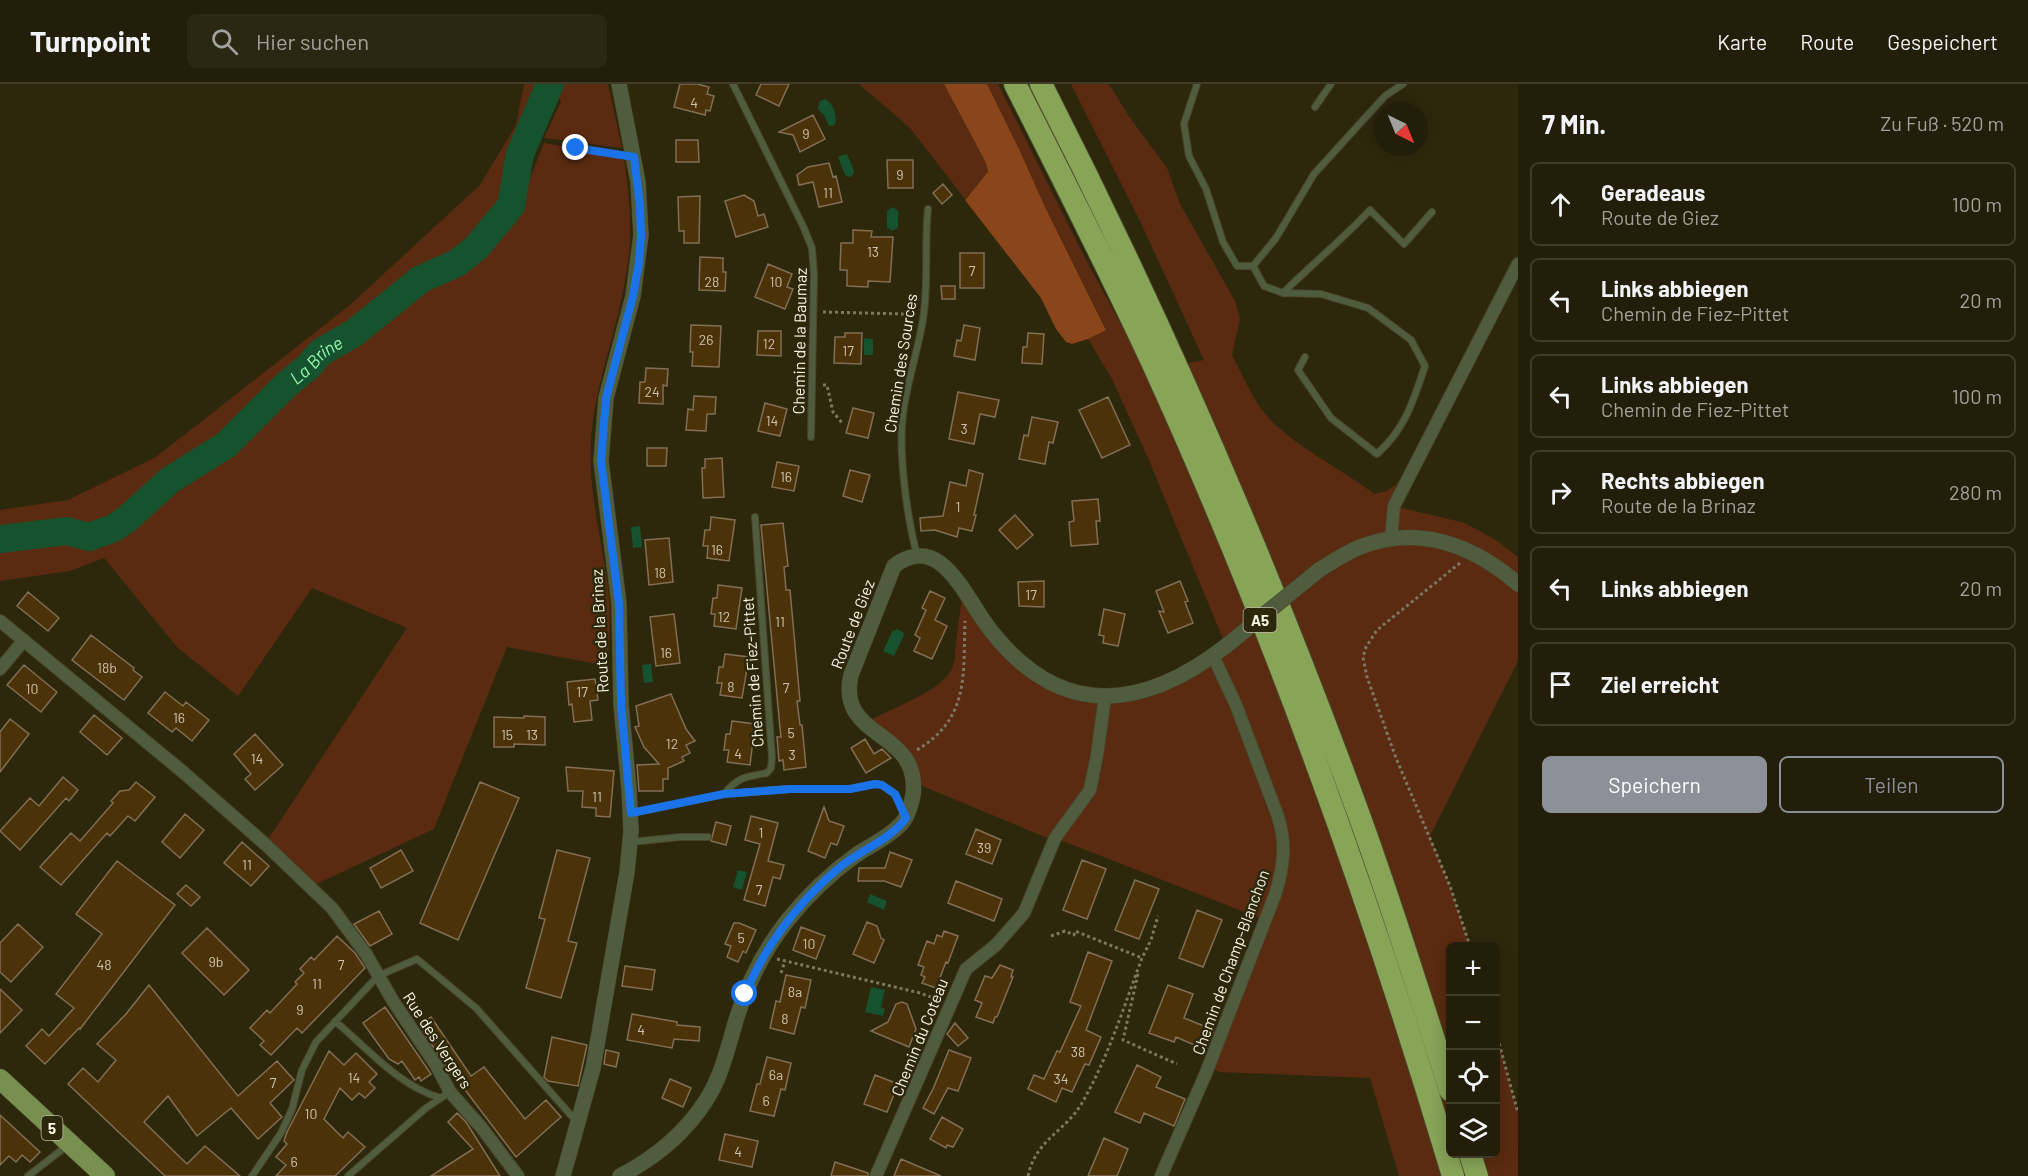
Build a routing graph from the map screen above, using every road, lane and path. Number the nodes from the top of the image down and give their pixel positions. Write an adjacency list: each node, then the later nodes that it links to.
1 (619, 84): 10 (street, Route de la Brinaz)
2 (733, 84): 16 (lane, Chemin de la Baumaz)
3 (1015, 84): 69 (highway, A5)
4 (1041, 84): 52 (highway, A5)
5 (1197, 84): 14 (lane)
6 (1331, 84): 8 (lane)
7 (1403, 84): 14 (lane)
8 (1315, 108)
9 (576, 148): 10 (path)
10 (634, 157): 35 (street, Route de la Brinaz)
11 (928, 209): 25 (lane, Chemin des Sources)
12 (1432, 212): 15 (lane)
13 (1518, 264): 23 (street)
14 (1252, 266): 15 (lane)
15 (1283, 293): 18 (lane)
16 (813, 312): 17 (path); 19 (lane, Chemin de la Baumaz)
17 (905, 314)
18 (1305, 357)
19 (812, 384): 20 (path); 21 (lane, Chemin de la Baumaz)
20 (843, 424)
21 (811, 437)
22 (755, 517): 34 (lane, Chemin de Fiez-Pittet)
23 (1391, 540): 24 (street); 30 (street, bridge)
24 (1473, 552): 26 (street); 41 (path)
25 (917, 555): 32 (street); 33 (street, Route de Giez)
26 (1518, 584)
27 (965, 617): 33 (path)
28 (0, 621): 29 (street, Rue des Vergers)
29 (24, 640): 31 (street); 47 (street, Rue des Vergers)
30 (1213, 656): 32 (street); 68 (street, Chemin de Champ-Blanchon)
31 (0, 669)
32 (1105, 697): 48 (street, Chemin du Coteau)
33 (906, 757): 36 (street)
34 (724, 794): 35 (lane, Chemin de Fiez-Pittet); 36 (lane, Chemin de Fiez-Pittet)
35 (631, 813): 38 (street, Route de la Brinaz)
36 (906, 818): 65 (street)
37 (708, 837): 38 (lane)
38 (630, 842): 56 (street, Route de la Brinaz)
39 (1158, 916): 42 (path)
40 (1051, 936): 42 (path)
41 (1469, 942)
42 (1142, 958): 45 (path)
43 (776, 959): 44 (path)
44 (785, 961): 46 (path); 48 (path)
45 (1138, 968): 51 (path); 67 (path)
46 (781, 973)
47 (378, 976): 49 (lane); 54 (street, Rue des Vergers); 56 (lane)
48 (949, 1005): 66 (street, Chemin du Coteau)
49 (335, 1021): 54 (lane); 61 (lane)
50 (1500, 1047): 55 (path)
51 (1177, 1064)
52 (1446, 1077)
53 (0, 1078): 57 (main road, 5)
54 (446, 1095): 62 (lane); 63 (street, Rue des Vergers)
55 (1518, 1113)
56 (578, 1123): 64 (street, Route de la Brinaz)
57 (70, 1144): 59 (lane); 60 (main road, 5)
58 (1471, 1158): 70 (highway)
59 (28, 1176)
60 (105, 1176)
61 (252, 1176)
62 (348, 1176)
63 (518, 1176)
64 (563, 1176)
65 (620, 1176)
66 (876, 1176)
67 (1028, 1176)
68 (1161, 1176)
69 (1453, 1176)
70 (1477, 1176)

